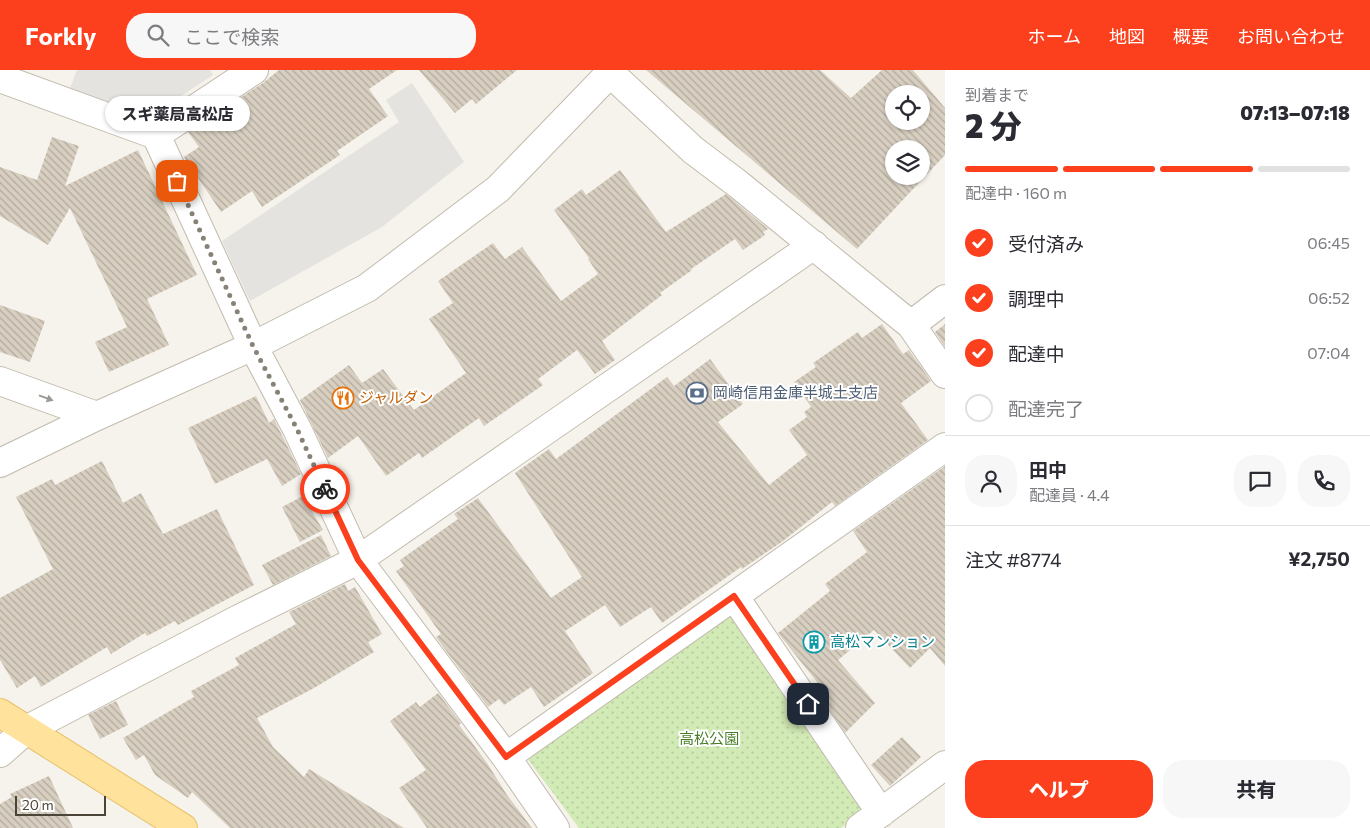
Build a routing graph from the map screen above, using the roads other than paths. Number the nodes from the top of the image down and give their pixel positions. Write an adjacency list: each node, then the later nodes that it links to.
1 (254, 70): 4 (street)
2 (610, 71): 5 (street); 8 (street)
3 (0, 78): 4 (street)
4 (156, 135): 8 (street)
5 (814, 245): 7 (street); 14 (street)
6 (945, 299): 7 (street)
7 (912, 325): 9 (street)
8 (253, 346): 11 (street); 14 (street)
9 (945, 374)
10 (0, 381): 11 (street, one-way to 11)
11 (97, 416): 13 (street)
12 (945, 447): 15 (street)
13 (0, 463)
14 (358, 560): 17 (street); 19 (street)
15 (734, 596): 19 (street); 21 (street)
16 (0, 713): 17 (main road)
17 (26, 730): 18 (street); 22 (main road)
18 (0, 753)
19 (506, 757): 23 (street)
20 (945, 765): 21 (street)
21 (871, 820)
22 (183, 828)
23 (555, 828)

